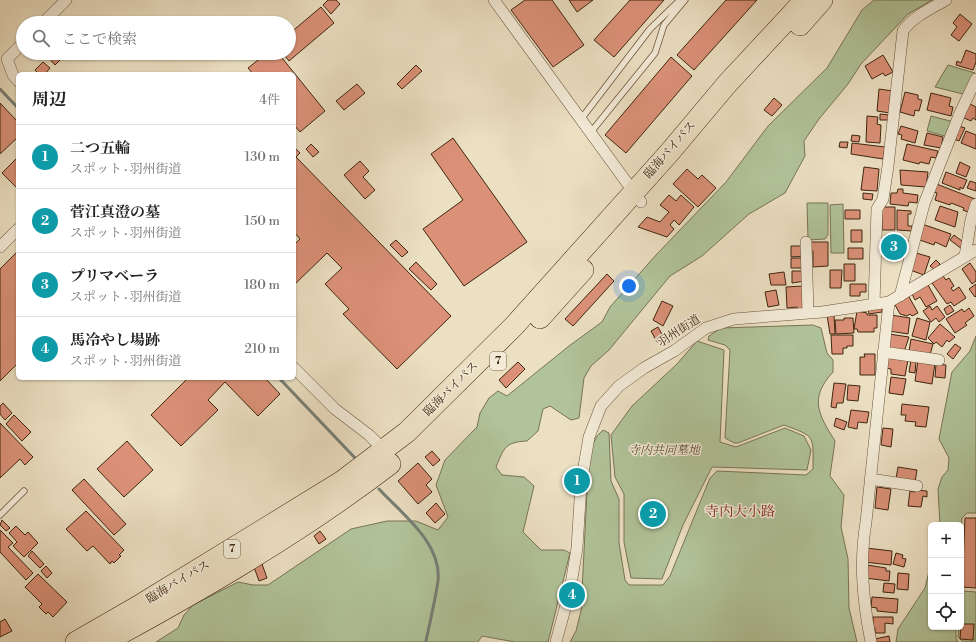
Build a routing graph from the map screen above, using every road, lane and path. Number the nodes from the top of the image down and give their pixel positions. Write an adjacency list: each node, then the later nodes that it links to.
1 (66, 0): 8 (street)
2 (494, 0): 12 (street)
3 (680, 0): 12 (lane)
4 (685, 0): 13 (lane)
5 (805, 0): 14 (highway, 臨海バイパス / 7)
6 (822, 0): 14 (highway, 臨海バイパス / 7)
7 (946, 0): 23 (street)
8 (50, 16)
9 (16, 50): 10 (street)
10 (16, 79)
11 (976, 79): 21 (street)
12 (581, 119): 13 (street)
13 (591, 132): 14 (street)
14 (638, 197): 28 (highway, 臨海バイパス / 7)
15 (976, 204): 20 (street)
16 (16, 231): 18 (street)
17 (806, 242): 24 (street)
18 (0, 247)
19 (976, 250): 20 (street, 羽州街道)
20 (965, 256): 21 (street, 羽州街道)
21 (900, 296): 22 (street, 羽州街道)
22 (889, 302): 23 (street, 羽州街道); 25 (street)
23 (874, 304): 24 (street, 羽州街道)
24 (808, 313): 35 (street, 羽州街道)
25 (883, 352): 26 (street); 29 (street)
26 (939, 360)
27 (296, 370): 28 (street)
28 (389, 455): 33 (highway, 臨海バイパス / 7); 34 (highway, 臨海バイパス / 7)
29 (870, 478): 30 (street); 36 (street)
30 (918, 486)
31 (24, 491): 32 (lane)
32 (0, 515)
33 (76, 642)
34 (105, 642)
35 (556, 642)
36 (871, 642)

